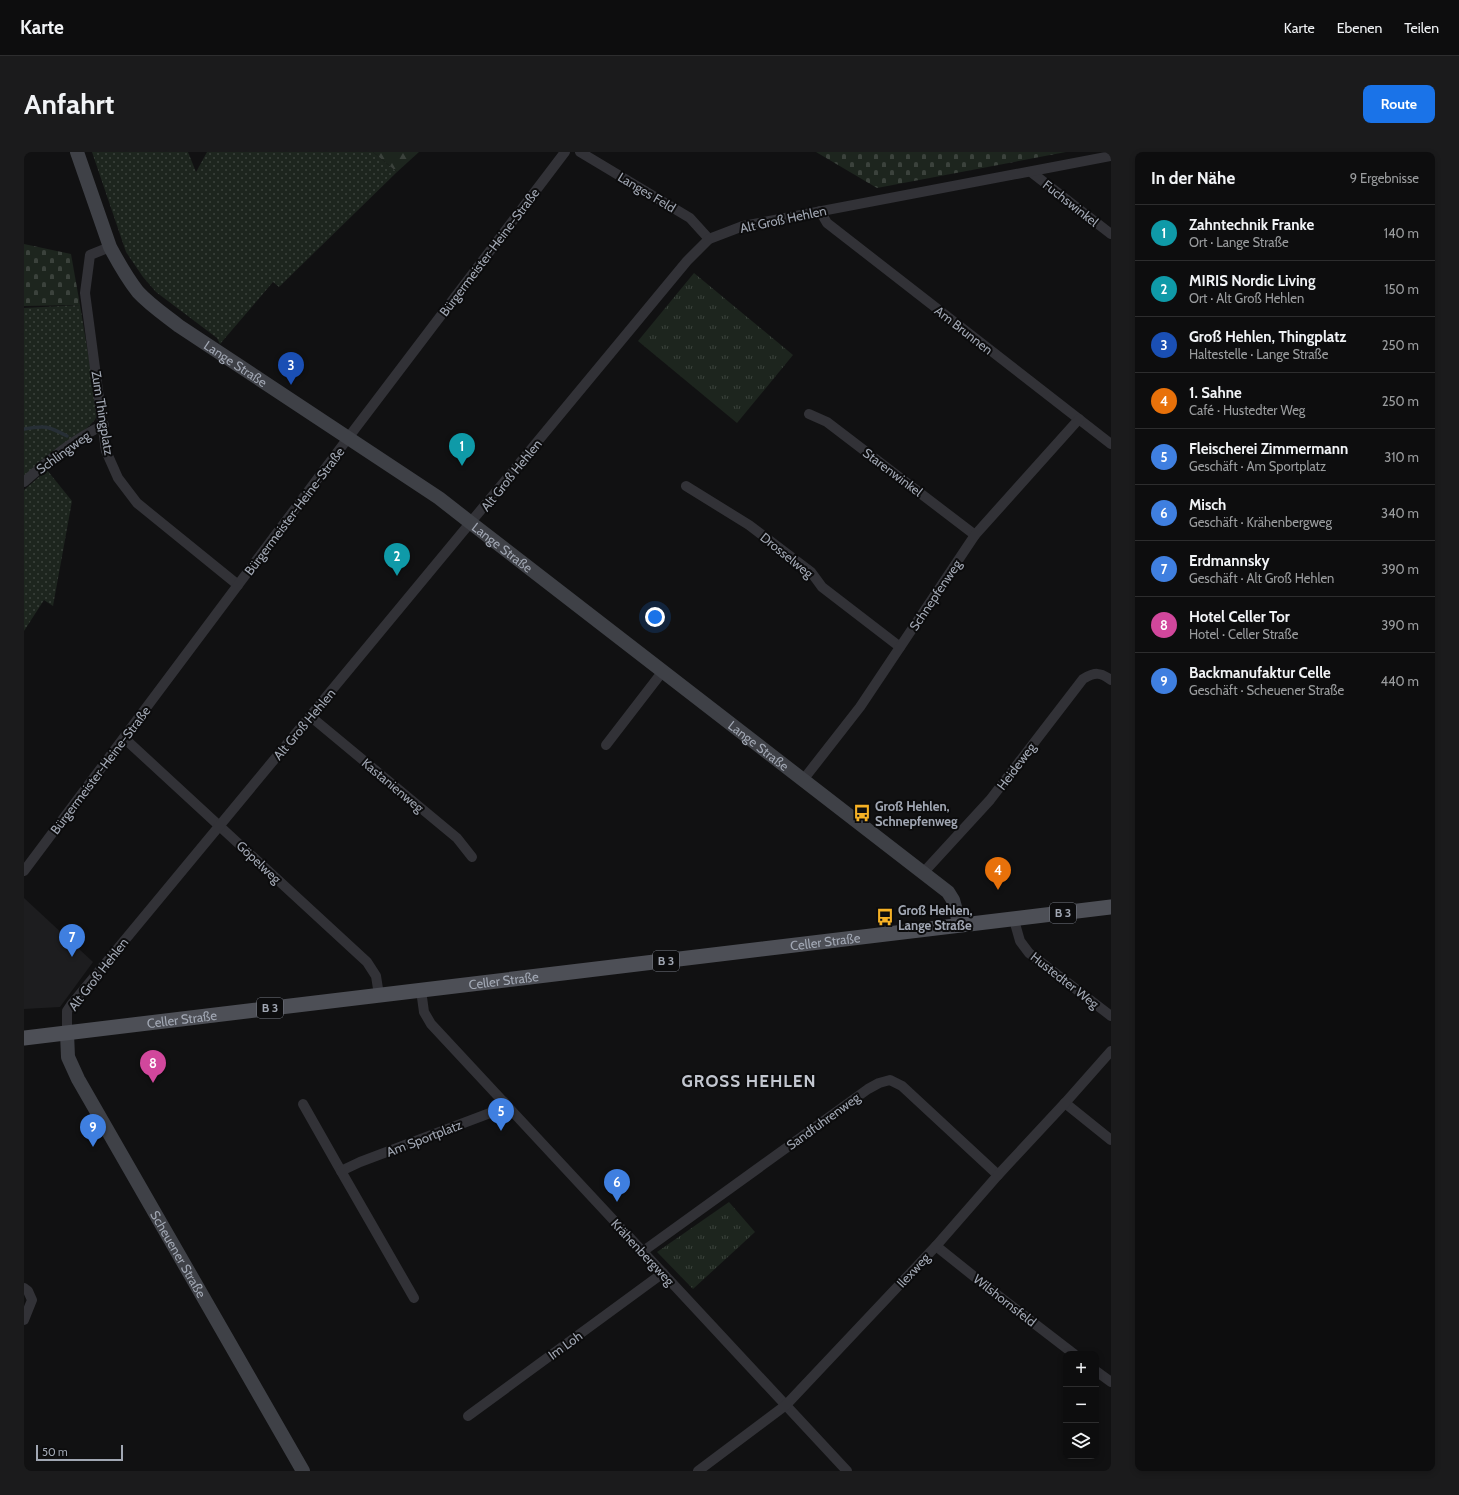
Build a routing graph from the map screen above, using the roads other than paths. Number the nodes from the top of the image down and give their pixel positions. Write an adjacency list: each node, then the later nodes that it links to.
1 (77, 152): 9 (main road, Lange Straße)
2 (565, 152): 13 (street, Bürgermeister-Heine-Straße)
3 (580, 152): 8 (street, Langes Feld)
4 (1111, 156): 5 (street, Alt Groß Hehlen)
5 (1031, 172): 6 (street, Alt Groß Hehlen); 7 (street, Fuchswinkel)
6 (820, 211): 8 (street, Alt Groß Hehlen); 11 (street, Am Brunnen)
7 (1111, 234)
8 (709, 239): 17 (street, Alt Groß Hehlen)
9 (110, 247): 12 (street, Zum Thingplatz); 13 (main road, Lange Straße)
10 (809, 414): 18 (street, Starenwinkel)
11 (1079, 419): 14 (street, Am Brunnen); 18 (street, Schnepfenweg)
12 (104, 426): 15 (street, Schlingweg); 19 (street, Zum Thingplatz)
13 (348, 438): 17 (main road, Lange Straße); 19 (street, Bürgermeister-Heine-Straße)
14 (1111, 444)
15 (24, 482)
16 (686, 486): 20 (street, Drosselweg)
17 (471, 523): 21 (main road, Lange Straße); 23 (street, Alt Groß Hehlen)
18 (975, 534): 20 (street, Schnepfenweg)
19 (238, 585): 24 (street, Bürgermeister-Heine-Straße)
20 (900, 647): 26 (street, Schnepfenweg)
21 (663, 672): 25 (street); 26 (main road, Lange Straße)
22 (1111, 680): 30 (street, Heideweg)
23 (310, 716): 27 (street, Alt Groß Hehlen); 28 (street, Kastanienweg)
24 (124, 738): 27 (street, Göpelweg); 29 (street, Bürgermeister-Heine-Straße)
25 (606, 745)
26 (803, 780): 30 (main road, Lange Straße)
27 (220, 826): 35 (street, Göpelweg); 37 (street, Alt Groß Hehlen)
28 (472, 857)
29 (24, 871)
30 (923, 873): 33 (main road, Lange Straße)
31 (1111, 907): 32 (main road, B 3)
32 (1014, 920): 33 (main road, Celler Straße / B 3); 36 (street, Hustedter Weg)
33 (960, 926): 34 (main road, Celler Straße / B 3)
34 (421, 990): 35 (main road, Celler Straße / B 3); 40 (street, Krähenbergweg)
35 (379, 995): 37 (main road, Celler Straße / B 3)
36 (1111, 1016)
37 (67, 1033): 38 (main road, Celler Straße / B 3); 57 (main road, Scheuener Straße)
38 (24, 1038)
39 (1111, 1051): 41 (street, Ilexweg)
40 (504, 1102): 44 (street, Am Sportplatz); 47 (street, Krähenbergweg)
41 (1065, 1103): 43 (street); 45 (street, Ilexweg)
42 (303, 1104): 44 (street)
43 (1111, 1140)
44 (341, 1171): 50 (street)
45 (998, 1175): 46 (street, Ilexweg); 47 (street, Sandfuhrenweg)
46 (936, 1246): 52 (street, Wilshornsfeld); 55 (street, Ilexweg)
47 (642, 1252): 48 (street, Krähenbergweg)
48 (663, 1273): 55 (street, Krähenbergweg); 56 (street, Im Loh)
49 (24, 1288): 51 (street)
50 (414, 1298)
51 (24, 1320)
52 (1070, 1351)
53 (1099, 1373): 54 (street)
54 (1111, 1382)
55 (786, 1405): 58 (street, Ilexweg); 59 (street, Krähenbergweg)
56 (468, 1416)
57 (303, 1471)
58 (698, 1471)
59 (847, 1471)

